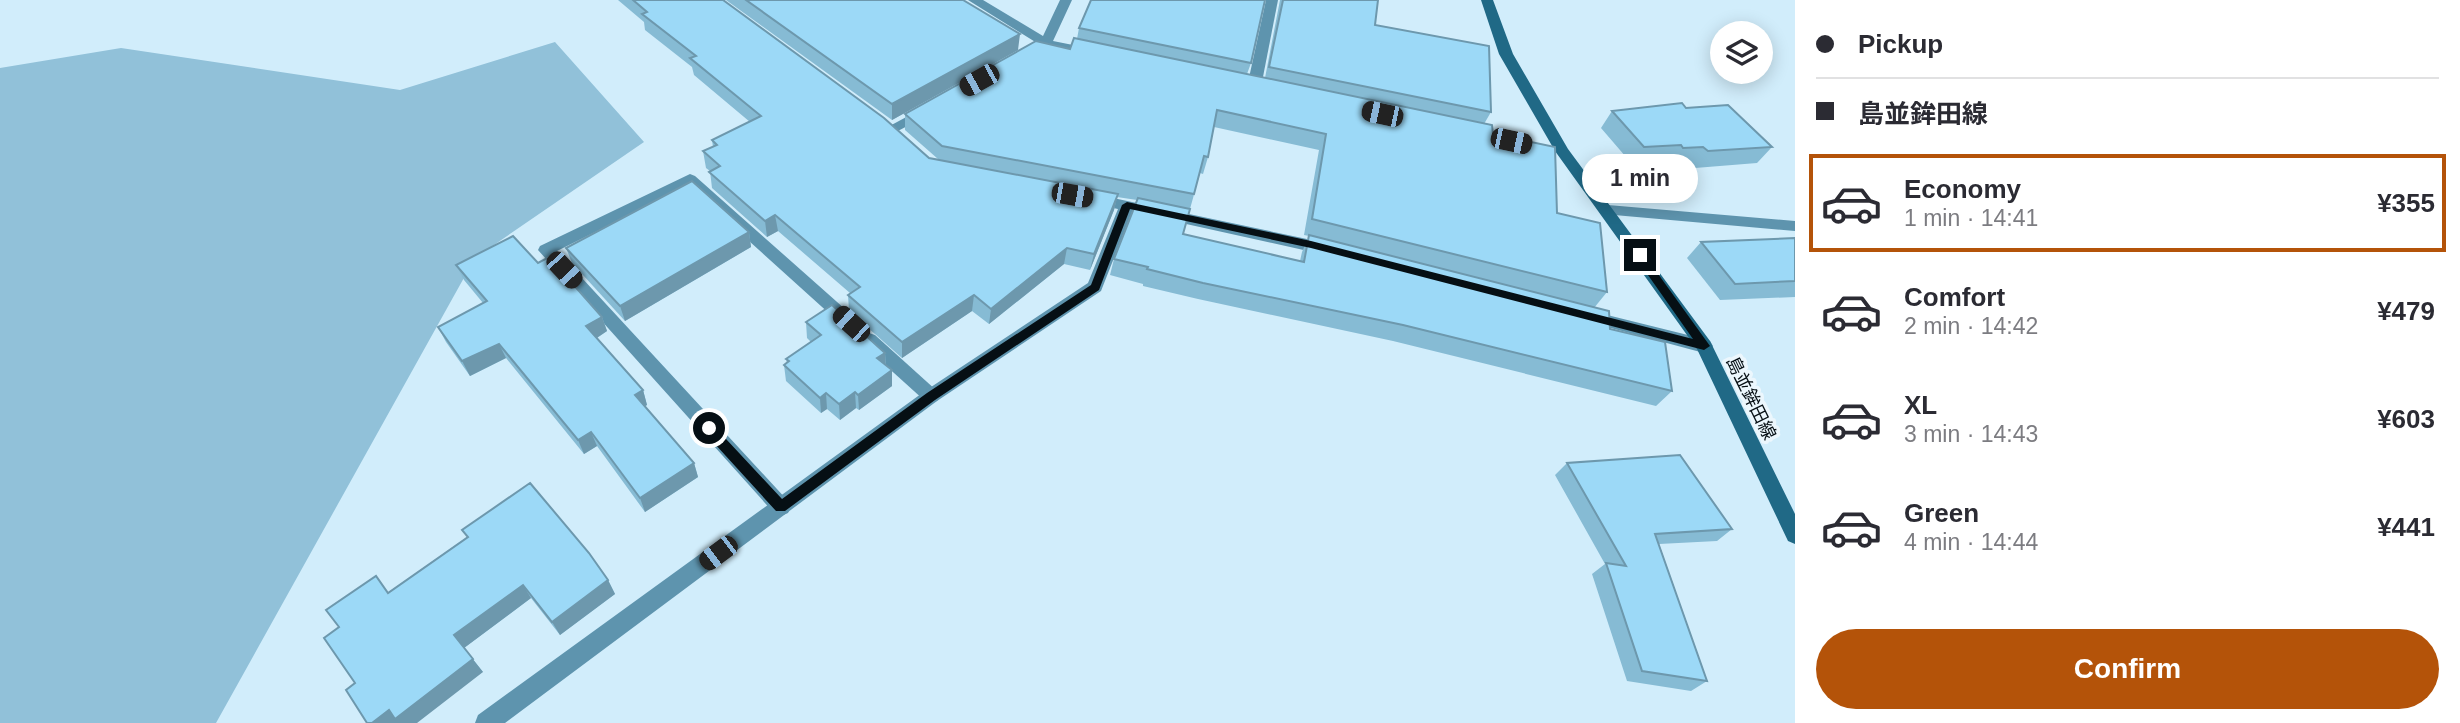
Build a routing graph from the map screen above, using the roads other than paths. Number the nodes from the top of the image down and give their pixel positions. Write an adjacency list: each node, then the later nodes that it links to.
1 (974, 0): 5 (street)
2 (1066, 0): 5 (street)
3 (1272, 0): 8 (street)
4 (1487, 0): 13 (main road, 島並鉾田線)
5 (1046, 43): 6 (street); 7 (street)
6 (1022, 57)
7 (1111, 57)
8 (1254, 87)
9 (939, 103): 10 (street)
10 (890, 129)
11 (1072, 195): 12 (street)
12 (1127, 205): 15 (street); 18 (street)
13 (1608, 210): 14 (street); 17 (main road, 島並鉾田線)
14 (1795, 226)
15 (1337, 251)
16 (1573, 312): 17 (street)
17 (1704, 346): 20 (main road, 島並鉾田線)
18 (931, 396): 19 (street); 19 (street)
19 (781, 507): 21 (street)
20 (1795, 535)
21 (486, 723)

